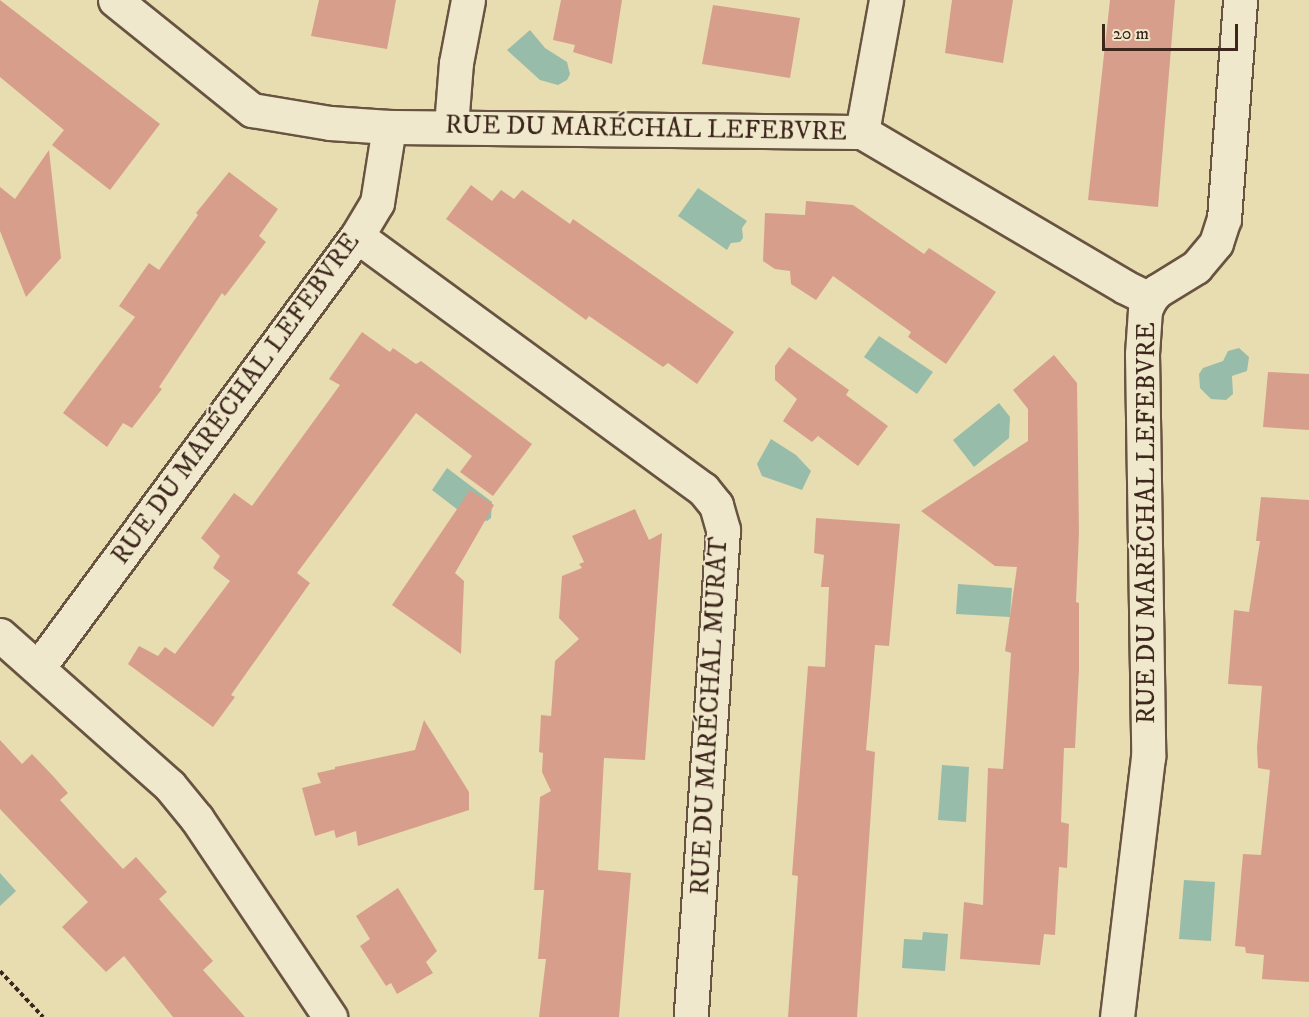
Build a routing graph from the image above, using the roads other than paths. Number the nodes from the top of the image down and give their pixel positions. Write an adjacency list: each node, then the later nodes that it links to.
1 (115, 0): 5 (street)
2 (468, 0): 6 (street)
3 (886, 0): 7 (street)
4 (1240, 0): 9 (street)
5 (388, 126): 6 (street, RUE DU MARÉCHAL LEFEBVRE); 8 (street, RUE DU MARÉCHAL LEFEBVRE)
6 (451, 126): 7 (street, RUE DU MARÉCHAL LEFEBVRE)
7 (862, 132): 9 (street, RUE DU MARÉCHAL LEFEBVRE)
8 (357, 236): 11 (street, RUE DU MARÉCHAL LEFEBVRE); 13 (street, RUE DU MARÉCHAL MURAT)
9 (1150, 299): 14 (street, RUE DU MARÉCHAL LEFEBVRE)
10 (0, 634): 11 (street)
11 (38, 668): 12 (street)
12 (330, 1017)
13 (691, 1017)
14 (1117, 1017)

